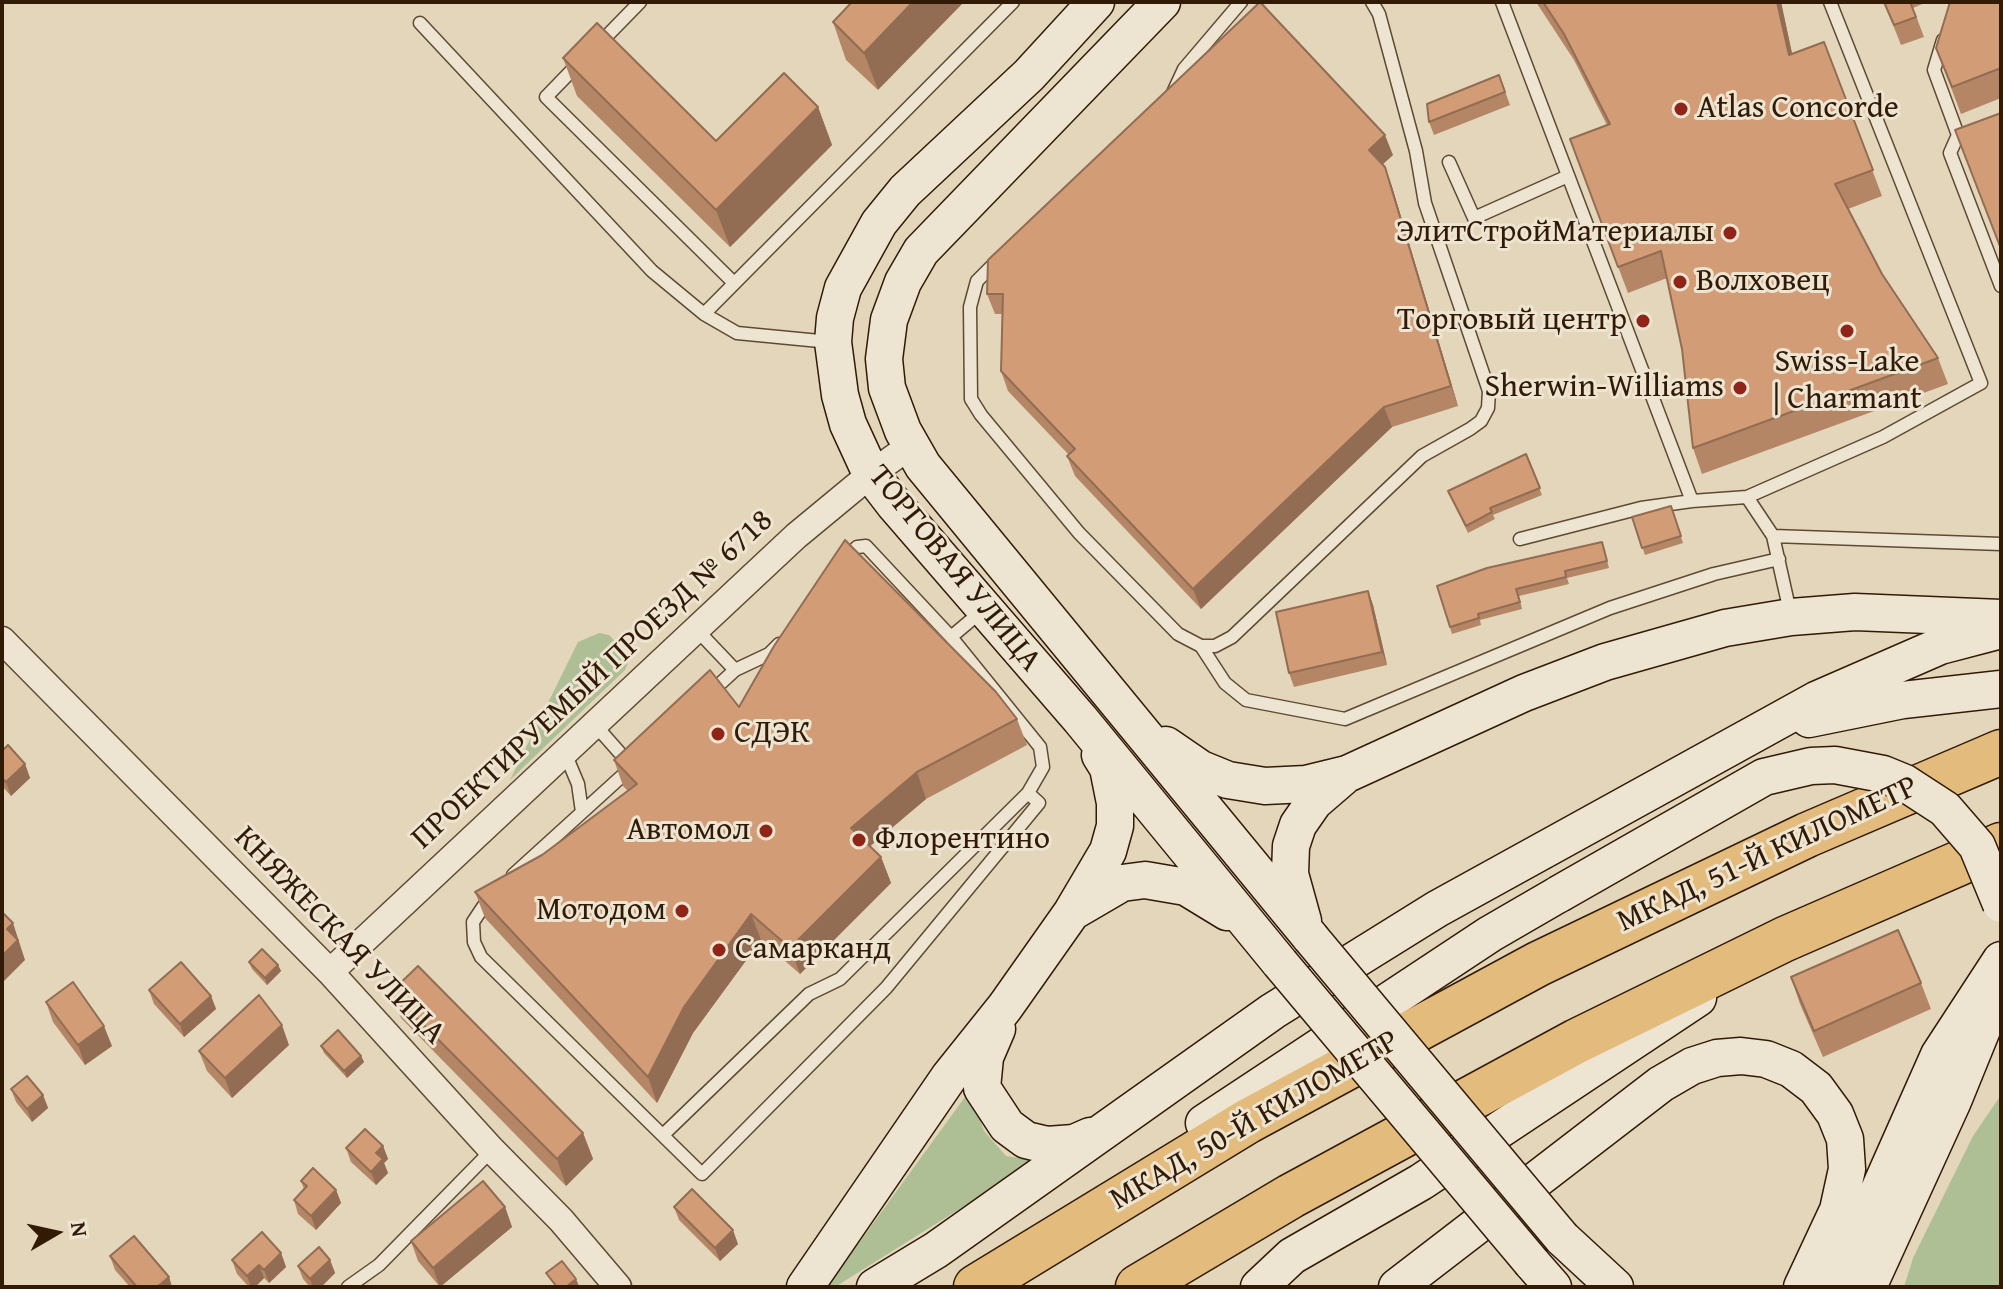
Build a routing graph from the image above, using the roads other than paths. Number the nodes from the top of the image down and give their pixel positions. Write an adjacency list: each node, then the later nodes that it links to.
1 (640, 2): 15 (lane)
2 (1013, 2): 15 (lane)
3 (1096, 2): 18 (street, ТОРГОВАЯ УЛИЦА)
4 (1162, 2): 19 (street, ТОРГОВАЯ УЛИЦА)
5 (1241, 2): 11 (lane)
6 (1372, 2): 36 (lane)
7 (1502, 2): 13 (lane)
8 (1830, 2): 21 (lane)
9 (420, 23): 17 (lane)
10 (1946, 29): 16 (lane)
11 (1158, 109)
12 (1449, 162): 13 (lane)
13 (1568, 176): 22 (lane)
14 (1011, 248): 36 (lane)
15 (734, 283): 17 (lane)
16 (2001, 286)
17 (704, 314): 18 (lane)
18 (833, 342): 20 (street, ТОРГОВАЯ УЛИЦА)
19 (910, 446): 20 (street, ПРОЕКТИРУЕМЫЙ ПРОЕЗД № 6718); 41 (street, ТОРГОВАЯ УЛИЦА)
20 (871, 474): 28 (street, ТОРГОВАЯ УЛИЦА); 31 (street, ПРОЕКТИРУЕМЫЙ ПРОЕЗД № 6718)
21 (1747, 497): 22 (lane); 23 (lane)
22 (1692, 501): 24 (lane)
23 (1773, 536): 25 (lane); 26 (lane)
24 (1520, 539)
25 (2001, 544)
26 (1779, 559): 29 (lane); 36 (lane)
27 (832, 576): 34 (lane)
28 (983, 610): 34 (lane); 40 (street, ТОРГОВАЯ УЛИЦА)
29 (1791, 617): 30 (street); 48 (street)
30 (2001, 618)
31 (697, 630): 37 (lane); 42 (street, ПРОЕКТИРУЕМЫЙ ПРОЕЗД № 6718)
32 (2001, 630): 43 (street)
33 (788, 634): 37 (lane)
34 (951, 637): 49 (lane)
35 (2, 640): 59 (street, КНЯЖЕСКАЯ УЛИЦА)
36 (1201, 646)
37 (735, 670): 39 (lane)
38 (2001, 689): 43 (street)
39 (701, 702)
40 (1080, 719): 53 (street); 54 (street, ТОРГОВАЯ УЛИЦА)
41 (1136, 723): 48 (street); 55 (street, ТОРГОВАЯ УЛИЦА)
42 (596, 726): 44 (lane); 46 (street, ПРОЕКТИРУЕМЫЙ ПРОЕЗД № 6718)
43 (1758, 733): 62 (street)
44 (619, 752)
45 (2001, 752): 58 (highway, МКАД, 51-Й КИЛОМЕТР)
46 (565, 753): 50 (lane); 59 (street, ПРОЕКТИРУЕМЫЙ ПРОЕЗД № 6718)
47 (643, 756): 50 (lane)
48 (1347, 774): 55 (street)
49 (1028, 793): 63 (lane); 63 (lane)
50 (582, 812): 63 (lane)
51 (2001, 845): 56 (highway)
52 (2001, 904): 66 (street, bridge)
53 (1072, 912): 54 (street); 61 (street)
54 (1251, 928): 67 (street, ТОРГОВАЯ УЛИЦА, bridge)
55 (1311, 938): 65 (street, ТОРГОВАЯ УЛИЦА, bridge)
56 (1785, 939): 73 (highway); 74 (street)
57 (2001, 960): 79 (street)
58 (1538, 964): 66 (highway, МКАД, 50-Й КИЛОМЕТР)
59 (330, 972): 64 (street, КНЯЖЕСКАЯ УЛИЦА)
60 (2001, 983): 80 (street)
61 (1005, 1007): 62 (street); 70 (street)
62 (1113, 1125): 71 (street)
63 (664, 1134)
64 (492, 1150): 68 (lane); 69 (street, КНЯЖЕСКАЯ УЛИЦА)
65 (1562, 1238): 76 (street); 77 (street)
66 (1037, 1249): 72 (highway, МКАД, 50-Й КИЛОМЕТР)
67 (1544, 1279)
68 (348, 1287)
69 (618, 1287)
70 (805, 1287)
71 (875, 1287)
72 (976, 1287)
73 (1138, 1287)
74 (1259, 1287)
75 (1397, 1287): 78 (street)
76 (1600, 1287)
77 (1615, 1287)
78 (1802, 1287)
79 (1836, 1287)
80 (1868, 1287)

